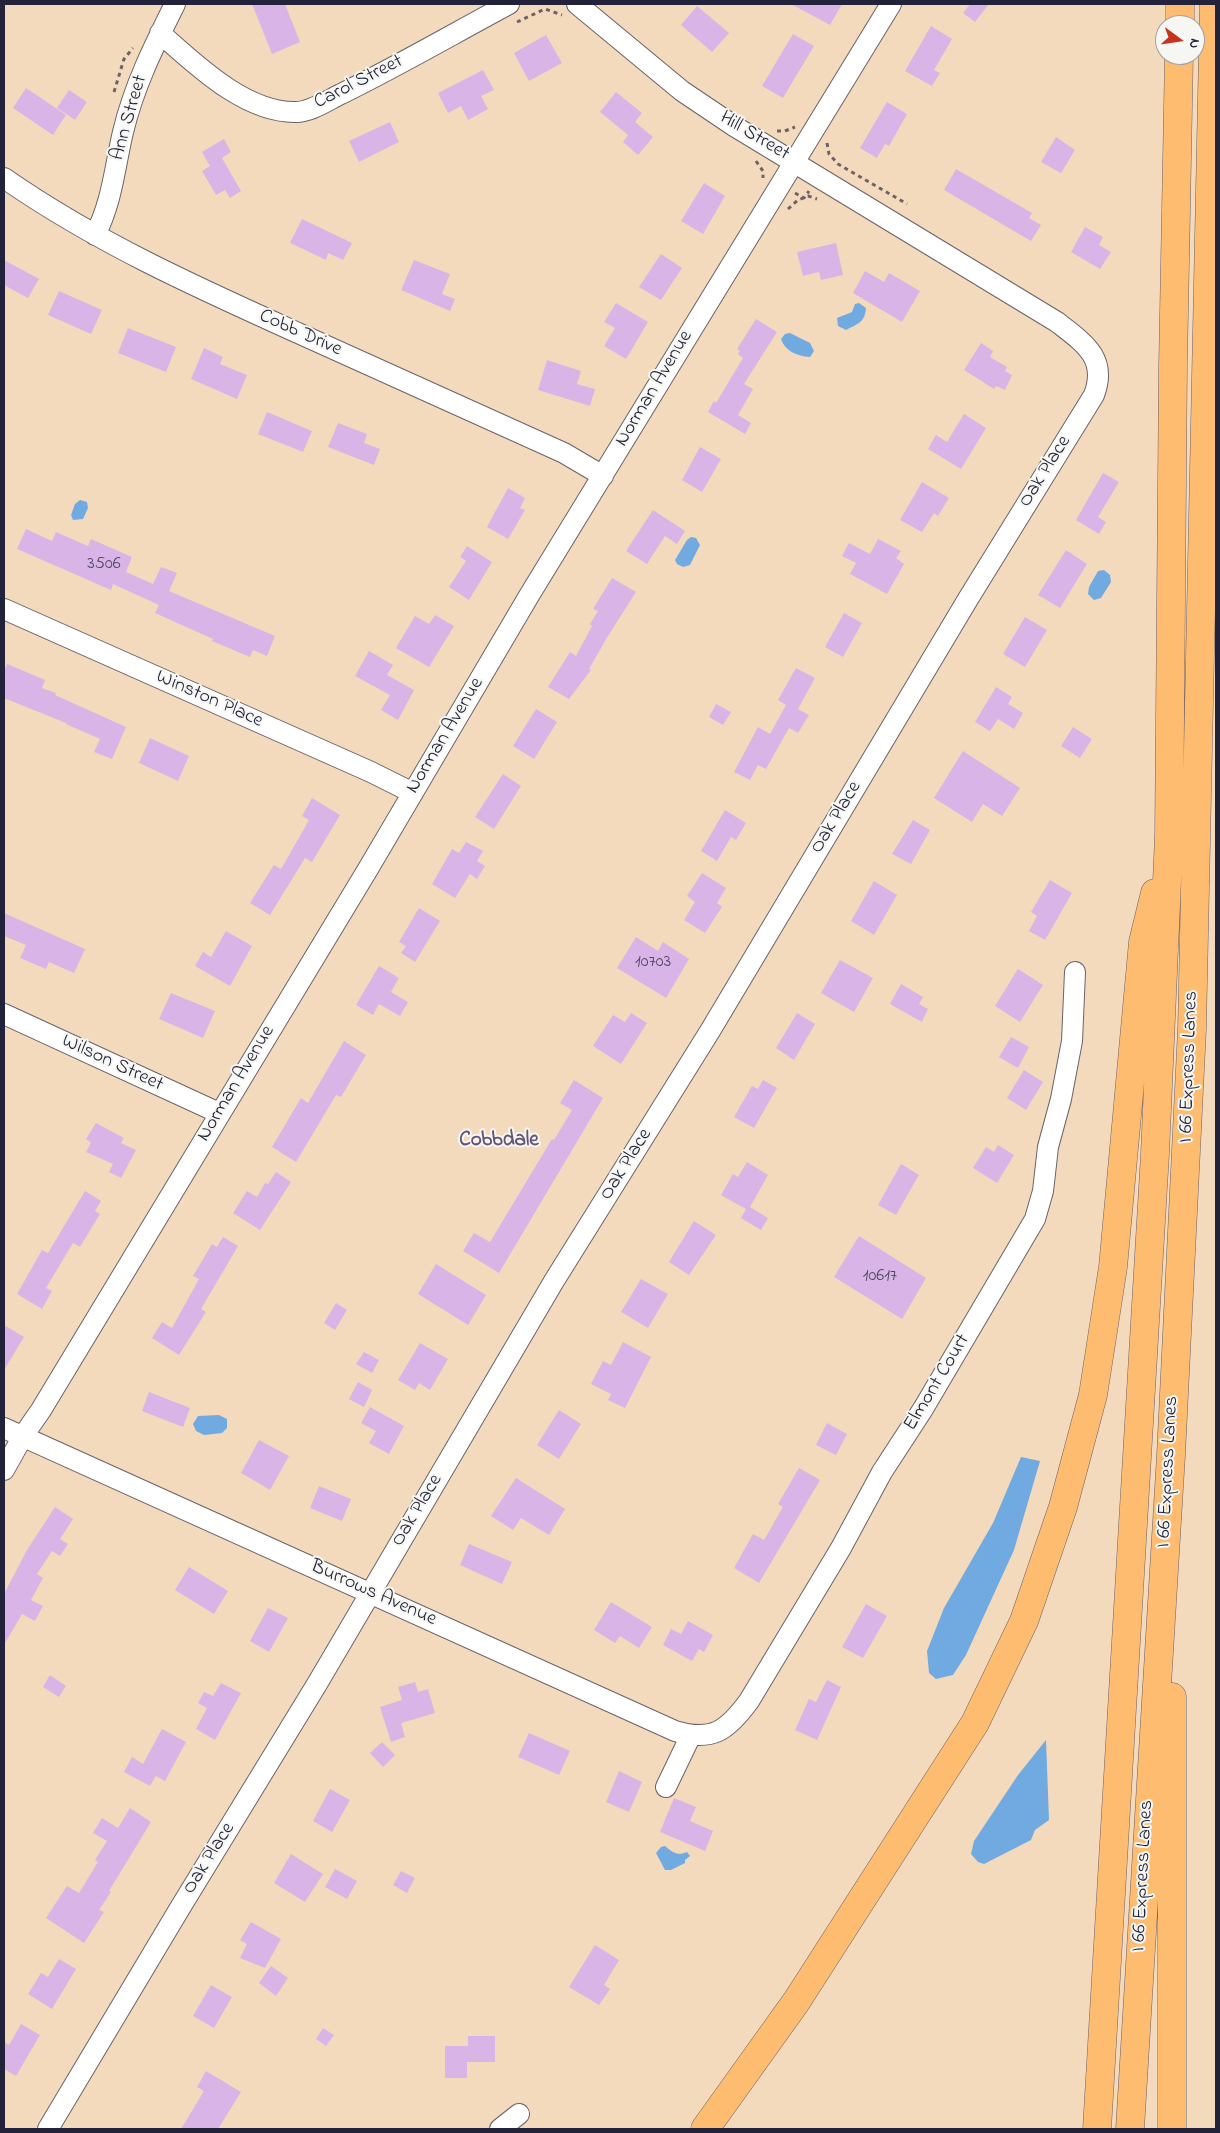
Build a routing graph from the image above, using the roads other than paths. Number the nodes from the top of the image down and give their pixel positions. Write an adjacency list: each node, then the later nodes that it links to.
1 (175, 4): 6 (street, Ann Street)
2 (509, 4): 6 (street, Carol Street)
3 (890, 4): 8 (street, Norman Avenue)
4 (1214, 4): 21 (highway, I 66 Express Lanes)
5 (572, 11): 8 (street, Hill Street)
6 (160, 33): 10 (street, Ann Street)
7 (1179, 65): 15 (highway)
8 (795, 162): 11 (street, Hill Street); 12 (street, Norman Avenue)
9 (4, 178): 10 (street, Cobb Drive)
10 (95, 235): 12 (street, Cobb Drive)
11 (944, 252): 23 (street, Oak Place)
12 (602, 476): 14 (street, Norman Avenue)
13 (4, 609): 14 (street, Winston Place)
14 (413, 793): 18 (street, Norman Avenue)
15 (1169, 836): 29 (highway); 30 (highway)
16 (1074, 972): 24 (street, Elmont Court)
17 (4, 1014): 18 (street, Wilson Street)
18 (219, 1113): 20 (street, Norman Avenue)
19 (4, 1428): 20 (street, Burrows Avenue)
20 (22, 1436): 22 (street, Norman Avenue); 23 (street, Burrows Avenue)
21 (1171, 1456): 31 (highway, I 66 Express Lanes); 32 (highway)
22 (4, 1470)
23 (370, 1592): 24 (street, Burrows Avenue); 27 (street, Oak Place)
24 (691, 1735): 25 (street)
25 (666, 1787)
26 (519, 2114): 28 (street)
27 (48, 2129)
28 (500, 2129)
29 (705, 2129)
30 (1097, 2129)
31 (1130, 2129)
32 (1172, 2129)

